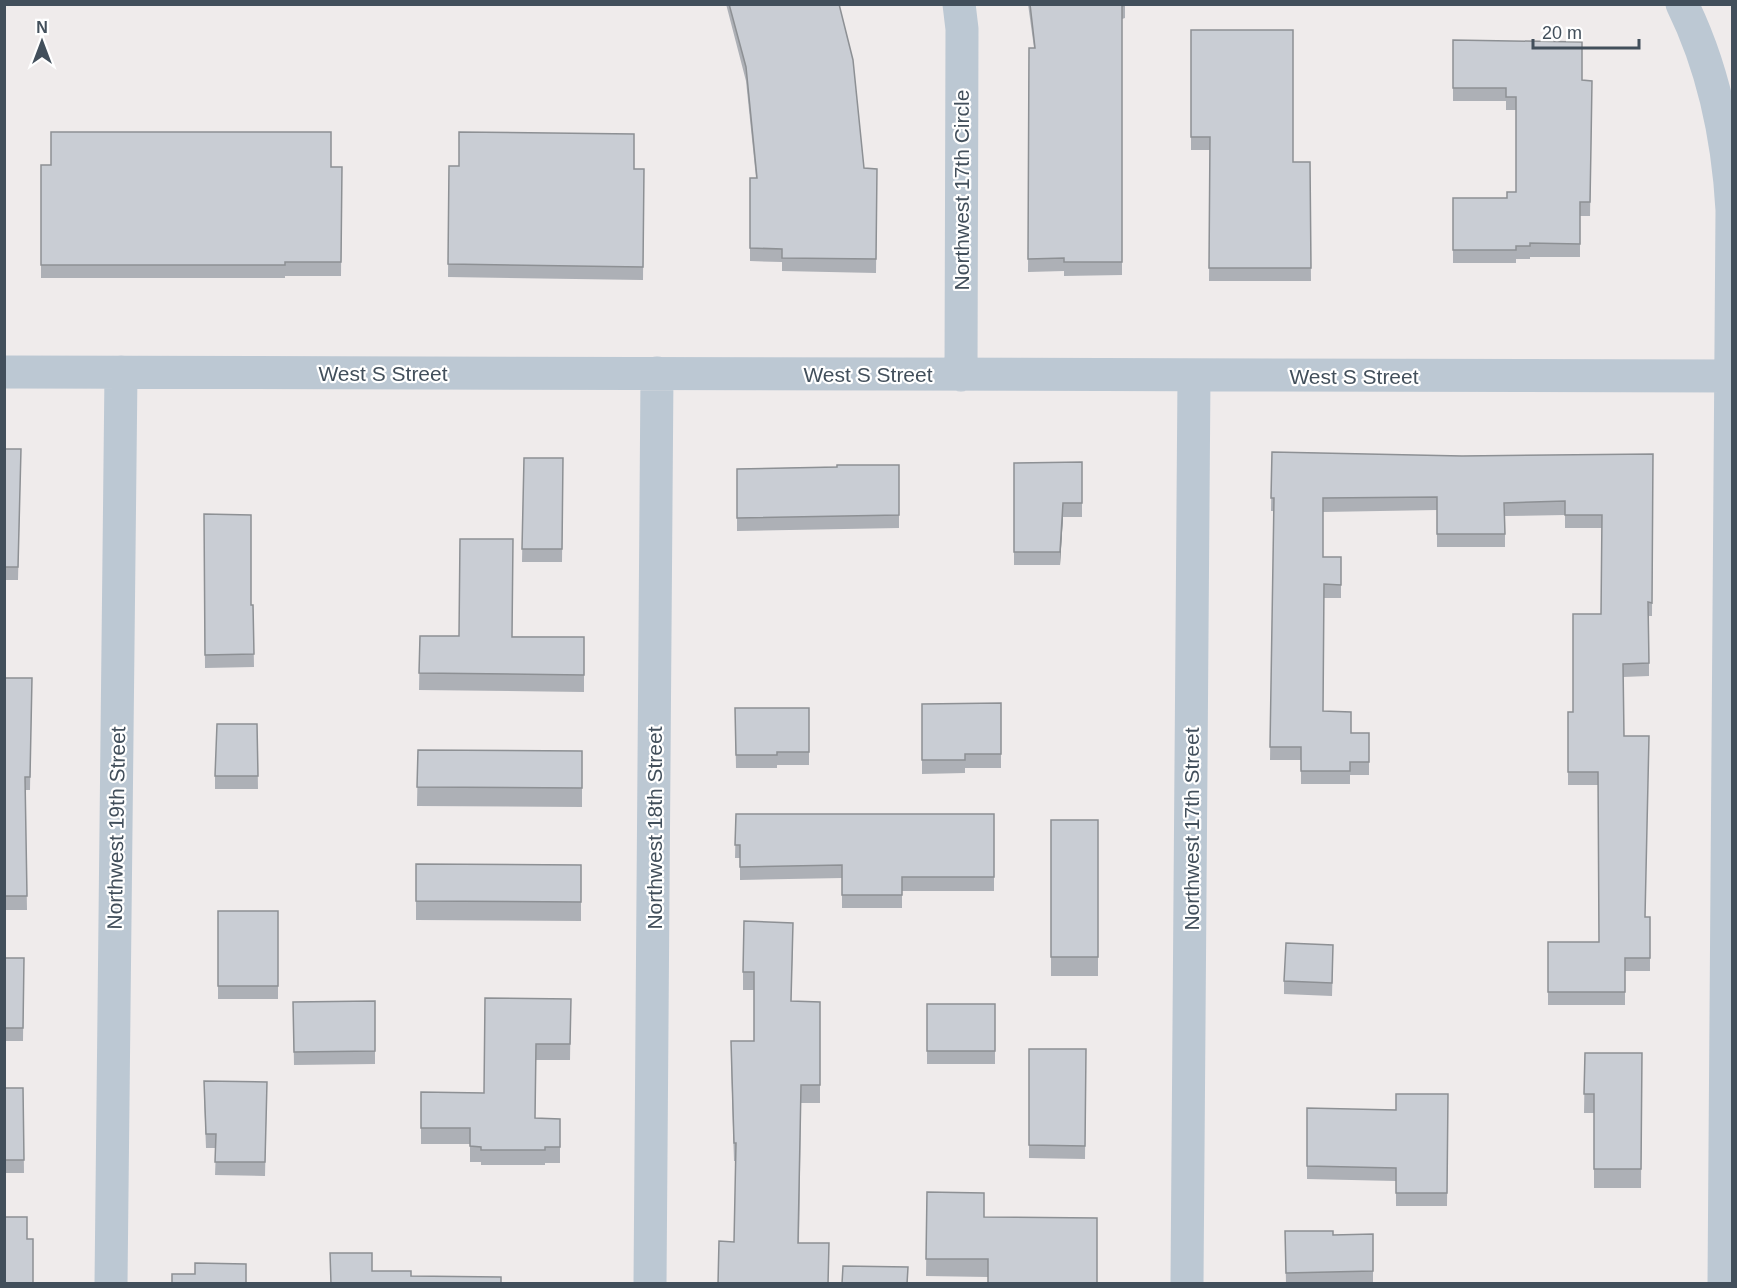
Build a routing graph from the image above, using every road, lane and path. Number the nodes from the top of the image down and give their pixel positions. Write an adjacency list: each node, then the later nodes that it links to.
1 (959, 4): 6 (street, Northwest 17th Circle)
2 (1682, 4): 8 (street)
3 (4, 372): 4 (street, West S Street)
4 (121, 372): 5 (street, West S Street); 9 (street, Northwest 19th Street)
5 (657, 374): 6 (street, West S Street); 10 (street, Northwest 18th Street)
6 (961, 375): 7 (street, West S Street)
7 (1194, 375): 8 (street, West S Street); 11 (street, Northwest 17th Street)
8 (1732, 376): 12 (street)
9 (111, 1284)
10 (650, 1284)
11 (1187, 1284)
12 (1724, 1284)

